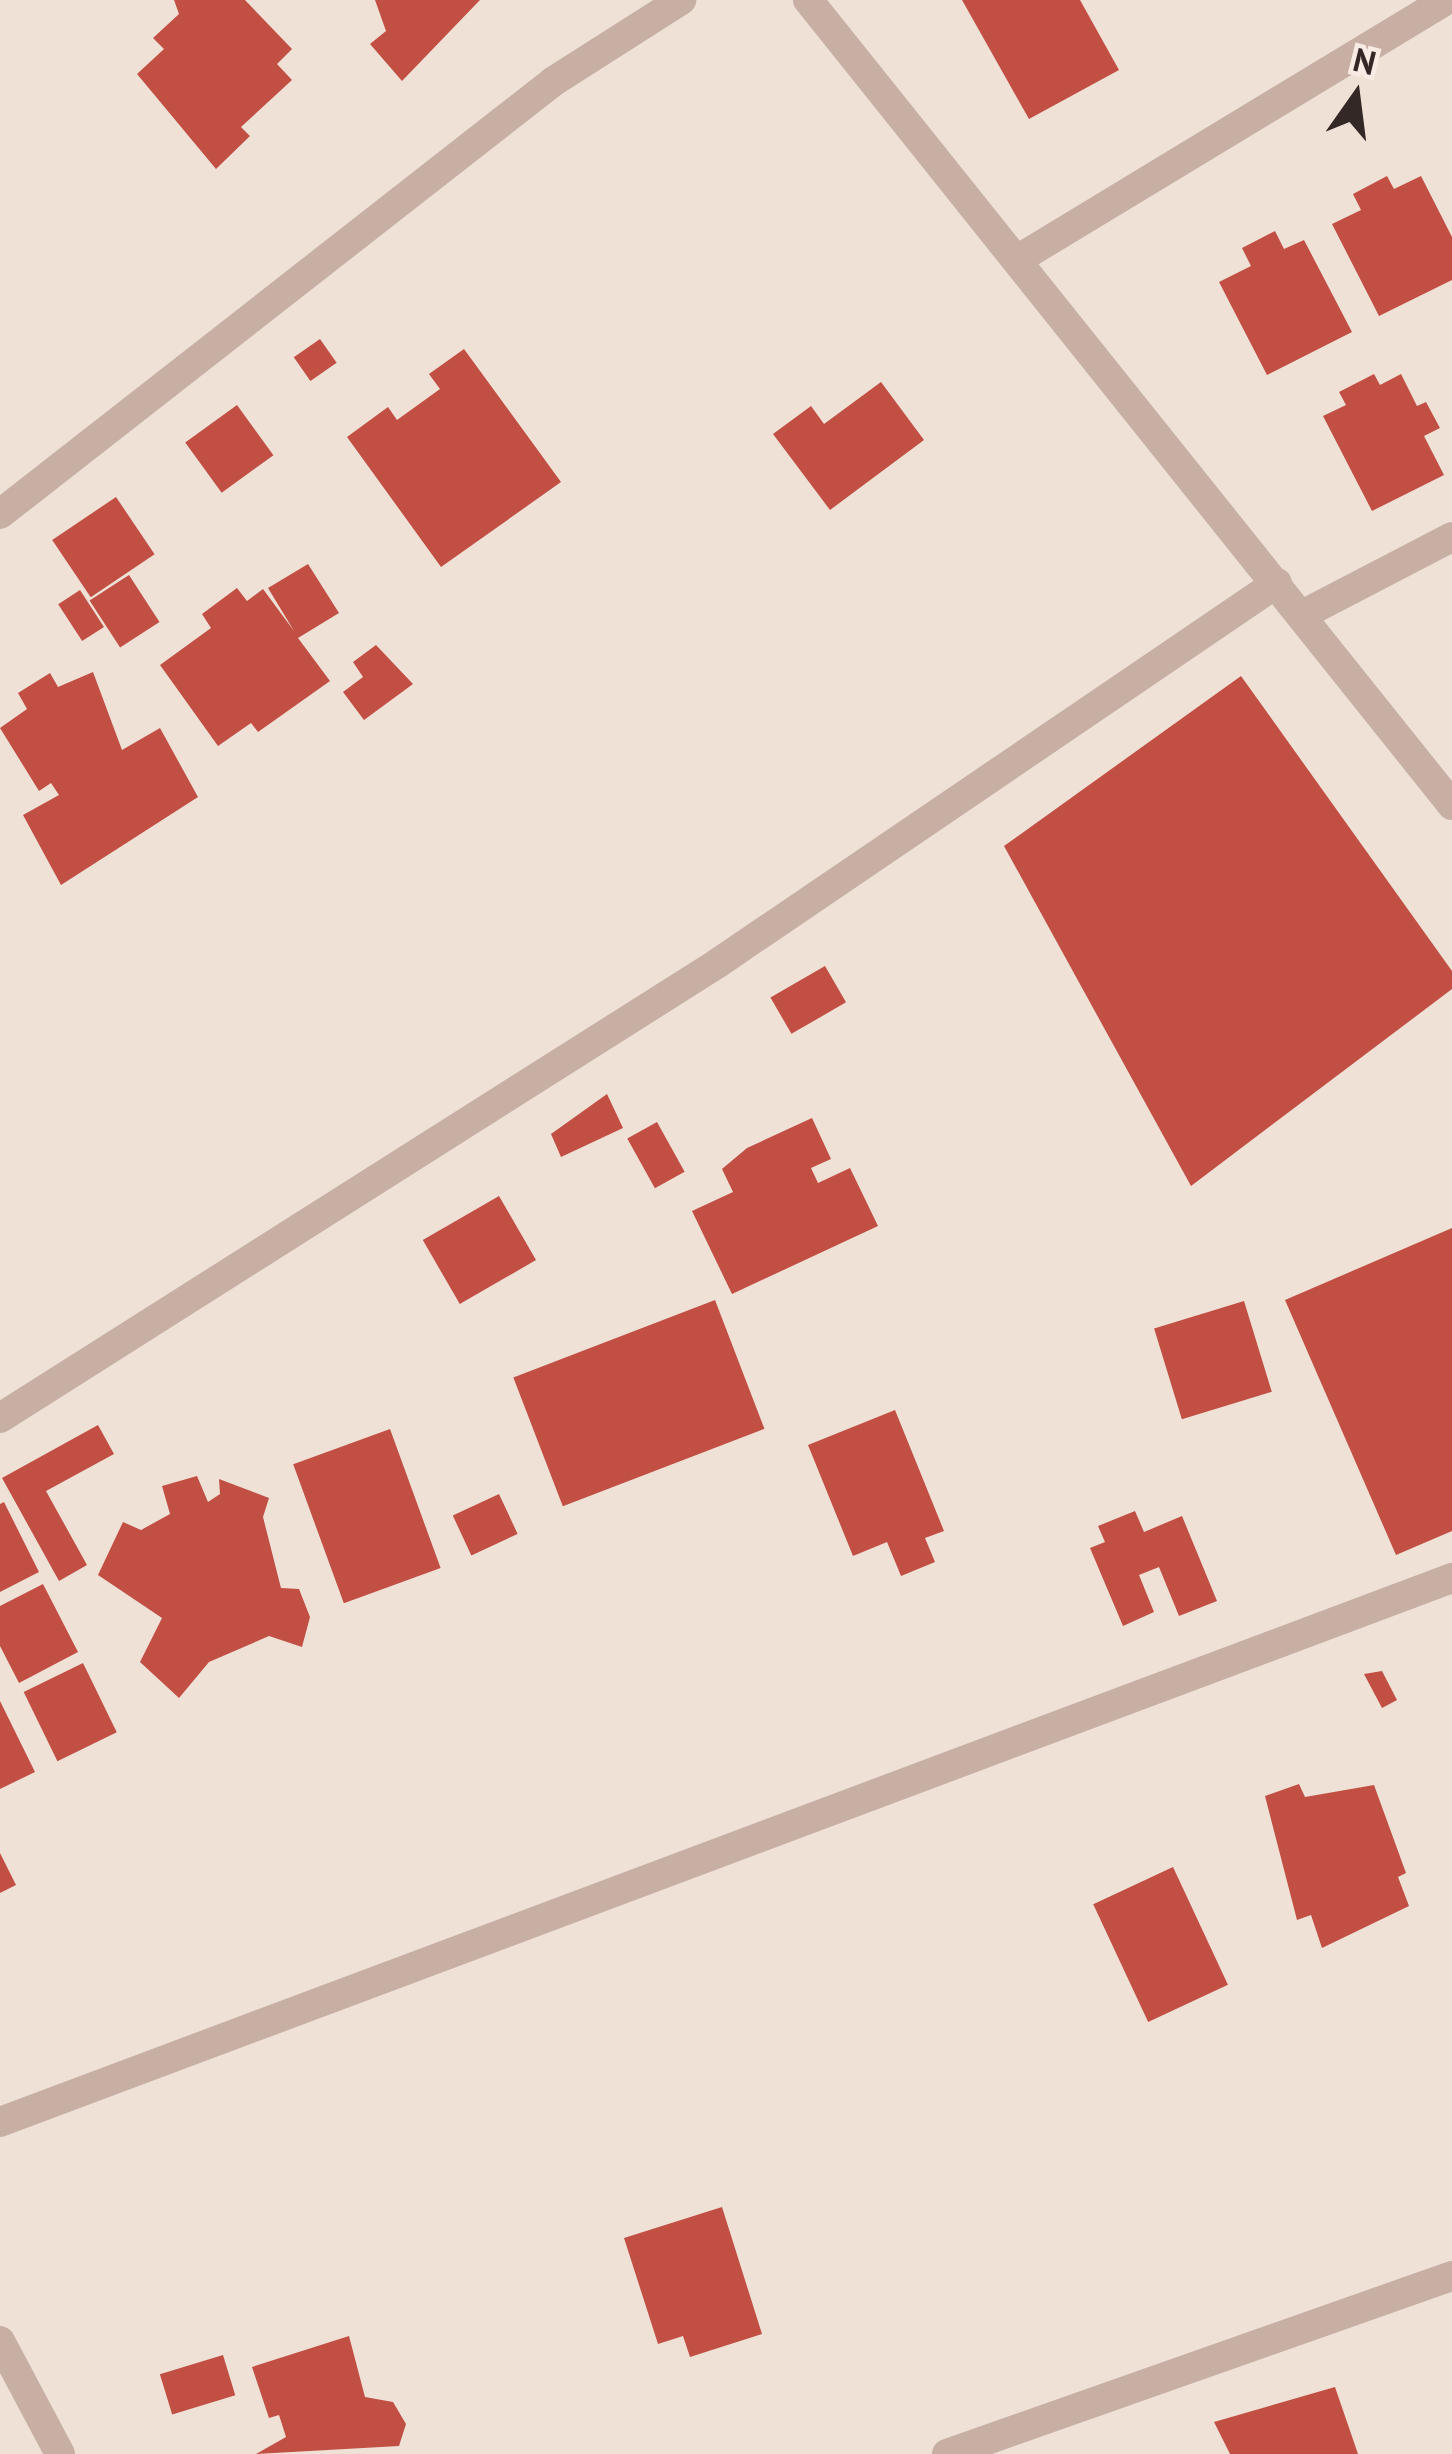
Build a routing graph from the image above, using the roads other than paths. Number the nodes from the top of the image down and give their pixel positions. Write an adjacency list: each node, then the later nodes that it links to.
1 (681, 0): 5 (street)
2 (808, 0): 4 (street)
3 (1445, 0): 4 (street)
4 (1020, 258): 7 (street)
5 (0, 514)
6 (1452, 537): 8 (street)
7 (1277, 583): 8 (street); 10 (street)
8 (1302, 615): 9 (street)
9 (1449, 797)
10 (0, 1418)
11 (1452, 1579): 12 (street)
12 (0, 2122)
13 (1452, 2276): 16 (street)
14 (0, 2341): 15 (street)
15 (61, 2454)
16 (947, 2454)

